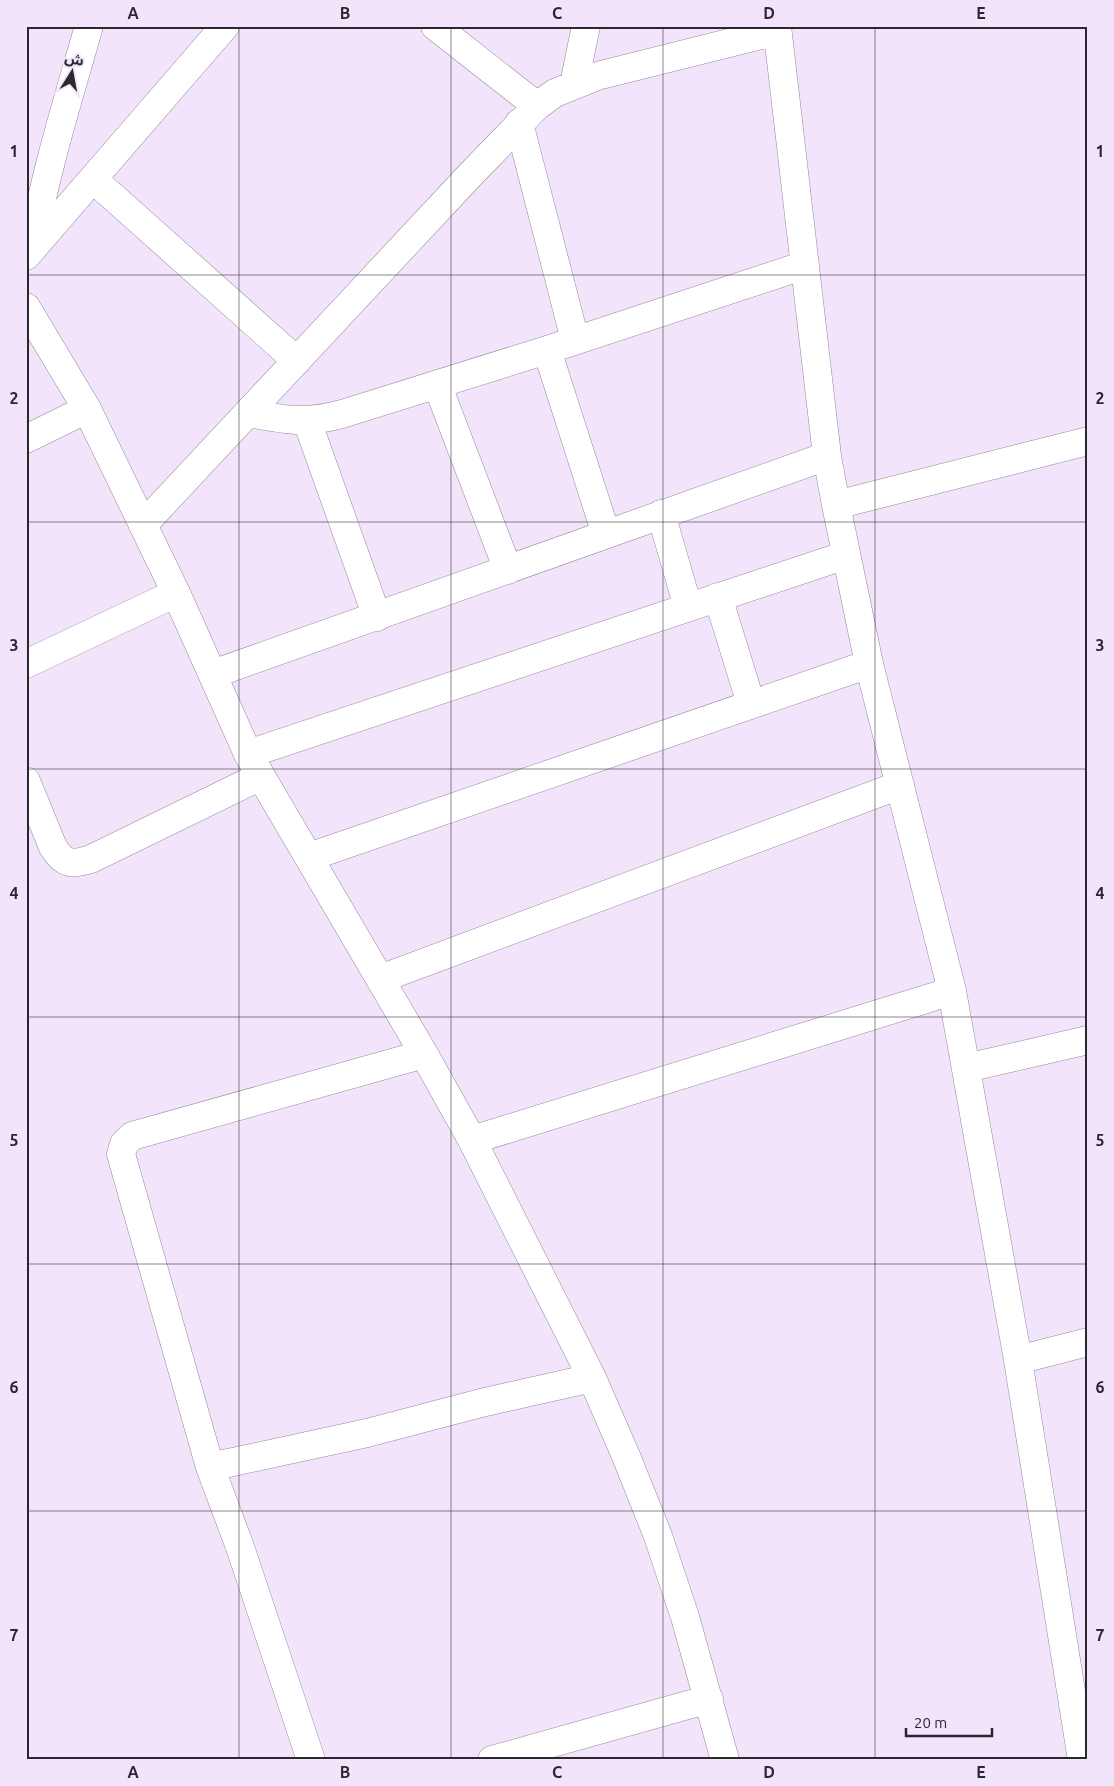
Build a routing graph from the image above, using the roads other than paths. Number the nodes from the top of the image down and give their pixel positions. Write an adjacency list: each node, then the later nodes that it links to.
1 (89, 26): 9 (street)
2 (436, 26): 7 (street)
3 (586, 26): 6 (street)
4 (777, 29): 6 (street); 10 (street)
5 (219, 30): 8 (street)
6 (574, 84): 7 (street)
7 (528, 114): 12 (street); 14 (street)
8 (93, 179): 9 (street); 14 (street)
9 (29, 253)
10 (805, 265): 12 (street); 21 (street)
11 (26, 307): 16 (street)
12 (575, 340): 13 (street)
13 (547, 350): 15 (street); 25 (street)
14 (297, 361): 17 (street)
15 (437, 384): 18 (street); 27 (street)
16 (87, 410): 19 (street); 24 (street)
17 (248, 413): 18 (street); 24 (street)
18 (307, 421): 31 (street)
19 (26, 439)
20 (1088, 441): 22 (street)
21 (828, 456): 22 (street); 23 (street)
22 (836, 505): 26 (street)
23 (661, 514): 25 (street); 30 (street)
24 (143, 525): 28 (street)
25 (606, 534): 27 (street)
26 (846, 555): 29 (street); 33 (street)
27 (508, 570): 31 (street)
28 (176, 593): 32 (street); 34 (street)
29 (718, 598): 30 (street); 35 (street)
30 (688, 607): 36 (street)
31 (377, 617): 34 (street)
32 (26, 664)
33 (869, 664): 35 (street); 38 (street)
34 (213, 674): 36 (street)
35 (751, 704): 39 (street)
36 (254, 765): 37 (street); 39 (street)
37 (26, 781)
38 (900, 785): 40 (street); 41 (street)
39 (309, 857): 40 (street)
40 (380, 979): 43 (street)
41 (952, 991): 44 (street); 45 (street)
42 (1088, 1040): 44 (street)
43 (424, 1054): 45 (street); 49 (street)
44 (966, 1068): 47 (street)
45 (472, 1140): 48 (street)
46 (1088, 1342): 47 (street)
47 (1018, 1360): 54 (street)
48 (592, 1378): 49 (street); 50 (street)
49 (210, 1467): 51 (street)
50 (709, 1699): 52 (street); 53 (street)
51 (311, 1760)
52 (492, 1760)
53 (725, 1760)
54 (1082, 1760)

